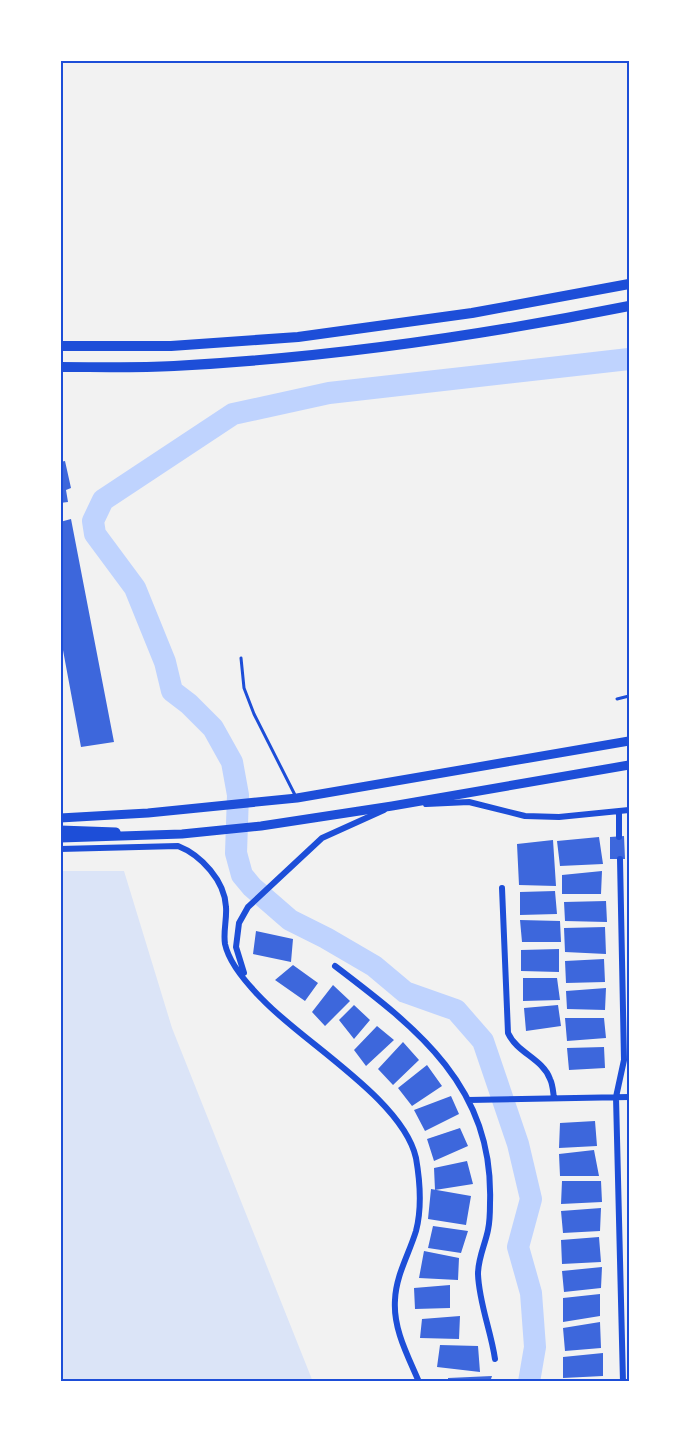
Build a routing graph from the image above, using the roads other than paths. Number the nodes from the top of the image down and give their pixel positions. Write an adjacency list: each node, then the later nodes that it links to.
1 (629, 284): 3 (highway)
2 (629, 306): 4 (highway)
3 (60, 346)
4 (60, 367)
5 (241, 658): 10 (lane)
6 (629, 696): 7 (lane)
7 (616, 699)
8 (629, 741): 10 (main road)
9 (629, 765): 11 (main road)
10 (297, 798): 14 (main road)
11 (392, 806): 13 (street); 16 (main road); 23 (street)
12 (629, 810): 13 (street)
13 (619, 813): 17 (street)
14 (60, 818)
15 (60, 830): 16 (main road)
16 (182, 834): 18 (main road)
17 (619, 837)
18 (60, 838)
19 (60, 849): 23 (street)
20 (620, 859): 26 (street)
21 (502, 888): 25 (street)
22 (335, 966): 27 (street)
23 (246, 979): 29 (street)
24 (629, 1097): 26 (street)
25 (554, 1098): 26 (street); 27 (street)
26 (616, 1098): 30 (street)
27 (468, 1100): 28 (street)
28 (495, 1359)
29 (419, 1382)
30 (623, 1382)

